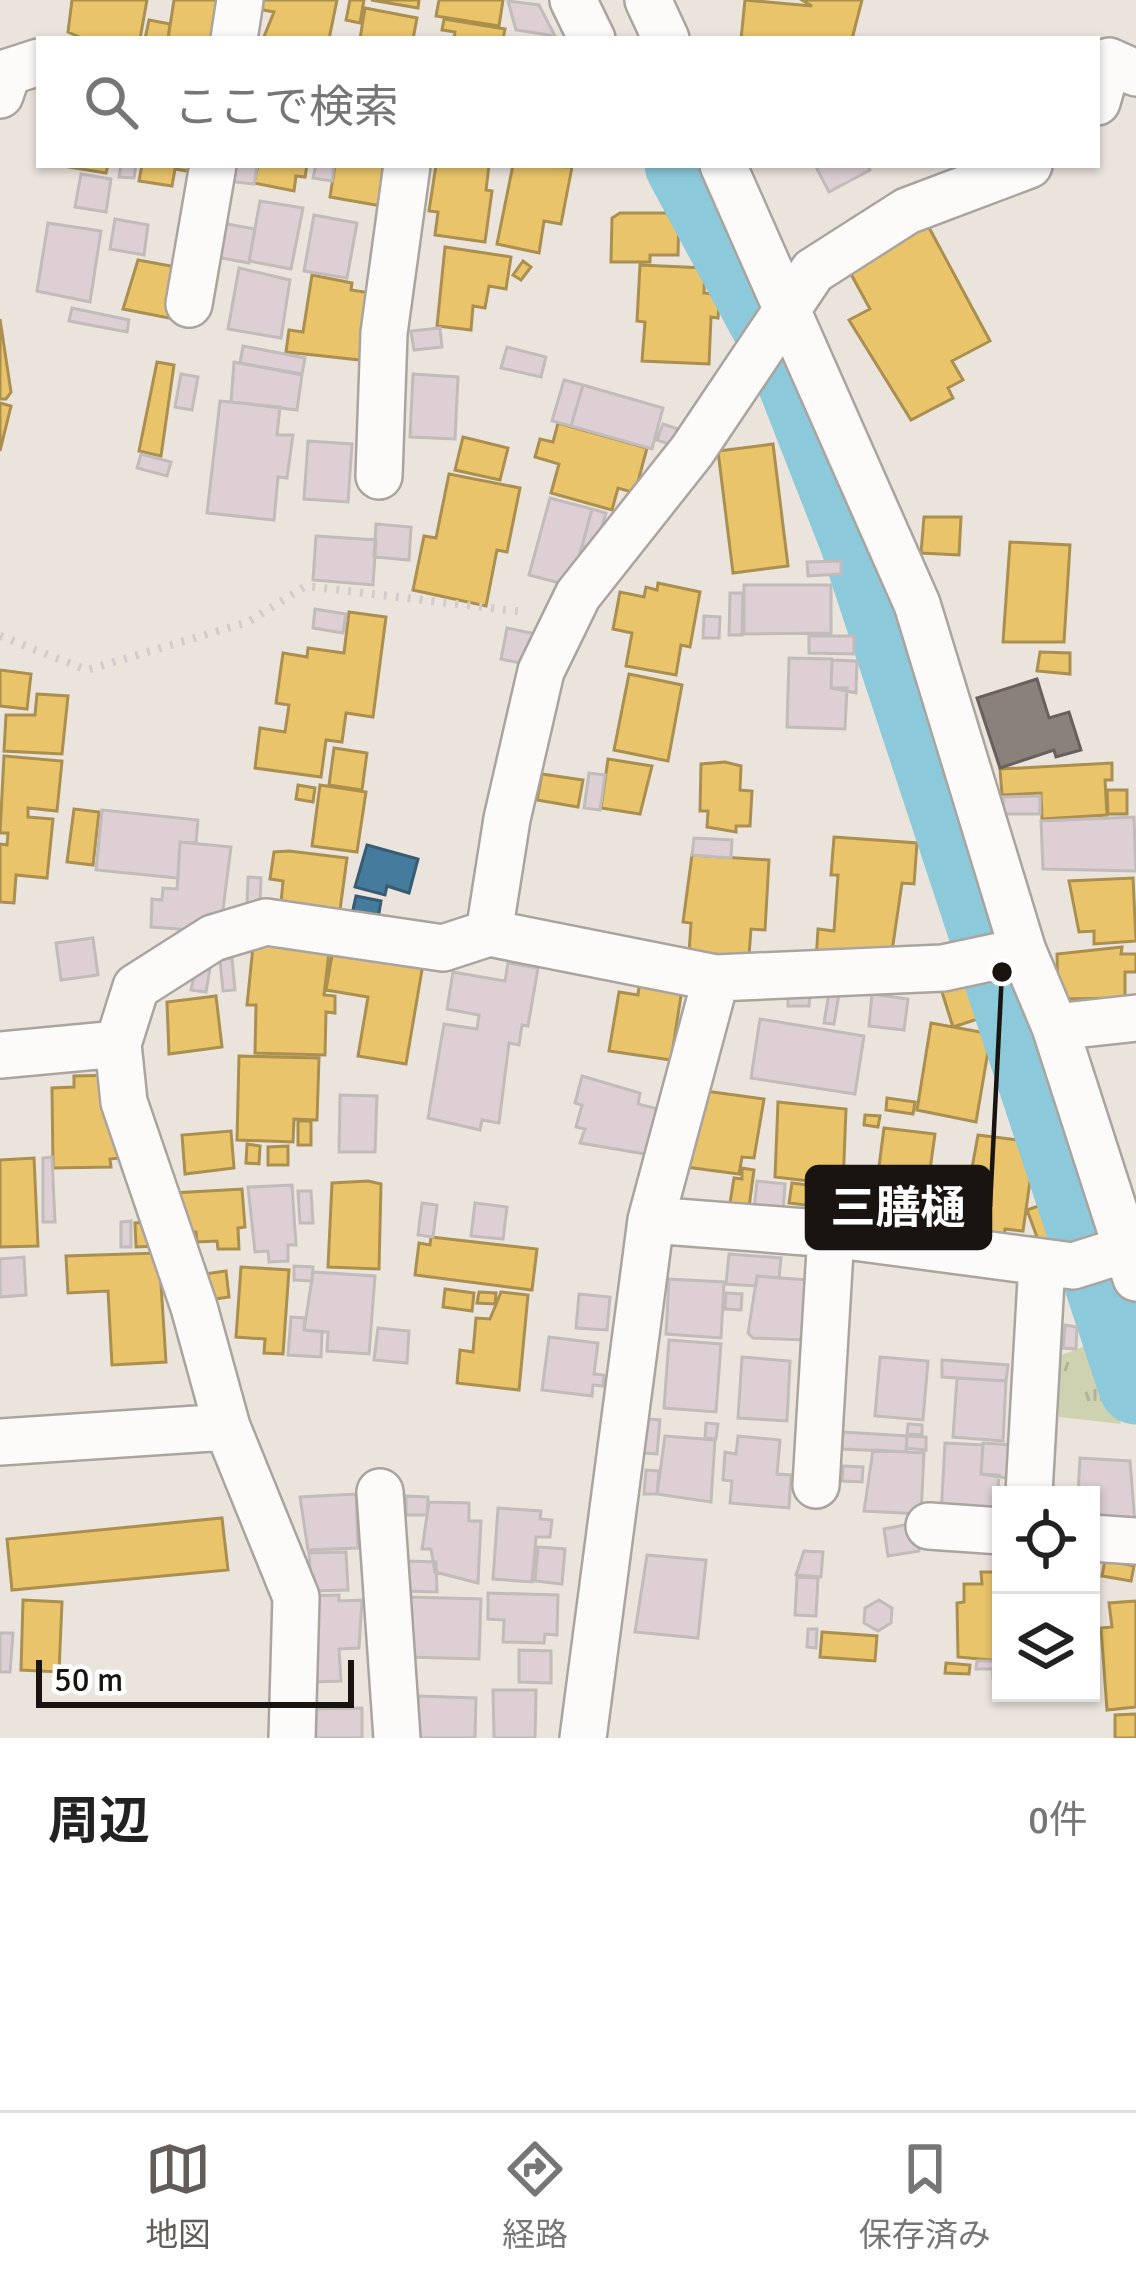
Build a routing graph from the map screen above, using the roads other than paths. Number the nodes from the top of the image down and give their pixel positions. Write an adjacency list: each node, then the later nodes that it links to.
1 (239, 0): 4 (street)
2 (573, 0): 5 (street)
3 (648, 0): 6 (street)
4 (234, 36)
5 (591, 36)
6 (665, 36)
7 (36, 63): 10 (street)
8 (1136, 73): 9 (street)
9 (1100, 92)
10 (0, 95)
11 (212, 168): 15 (street)
12 (407, 168): 17 (street)
13 (724, 168): 16 (street)
14 (1021, 168): 16 (street)
15 (189, 304)
16 (778, 322): 18 (street); 19 (street)
17 (379, 476)
18 (490, 933): 20 (street); 23 (street)
19 (1005, 956): 20 (street); 22 (street)
20 (716, 979): 25 (street)
21 (1136, 1018): 22 (street)
22 (1055, 1027): 27 (street)
23 (118, 1044): 24 (street); 28 (street)
24 (0, 1055)
25 (651, 1220): 26 (street); 39 (street)
26 (831, 1234): 27 (street); 30 (street)
27 (1099, 1262): 31 (street)
28 (227, 1427): 29 (street); 37 (street)
29 (0, 1442)
30 (816, 1485)
31 (1031, 1486)
32 (380, 1492): 38 (street)
33 (929, 1526): 34 (street)
34 (992, 1531)
35 (1100, 1539): 36 (street)
36 (1136, 1541)
37 (292, 1738)
38 (397, 1738)
39 (584, 1738)

